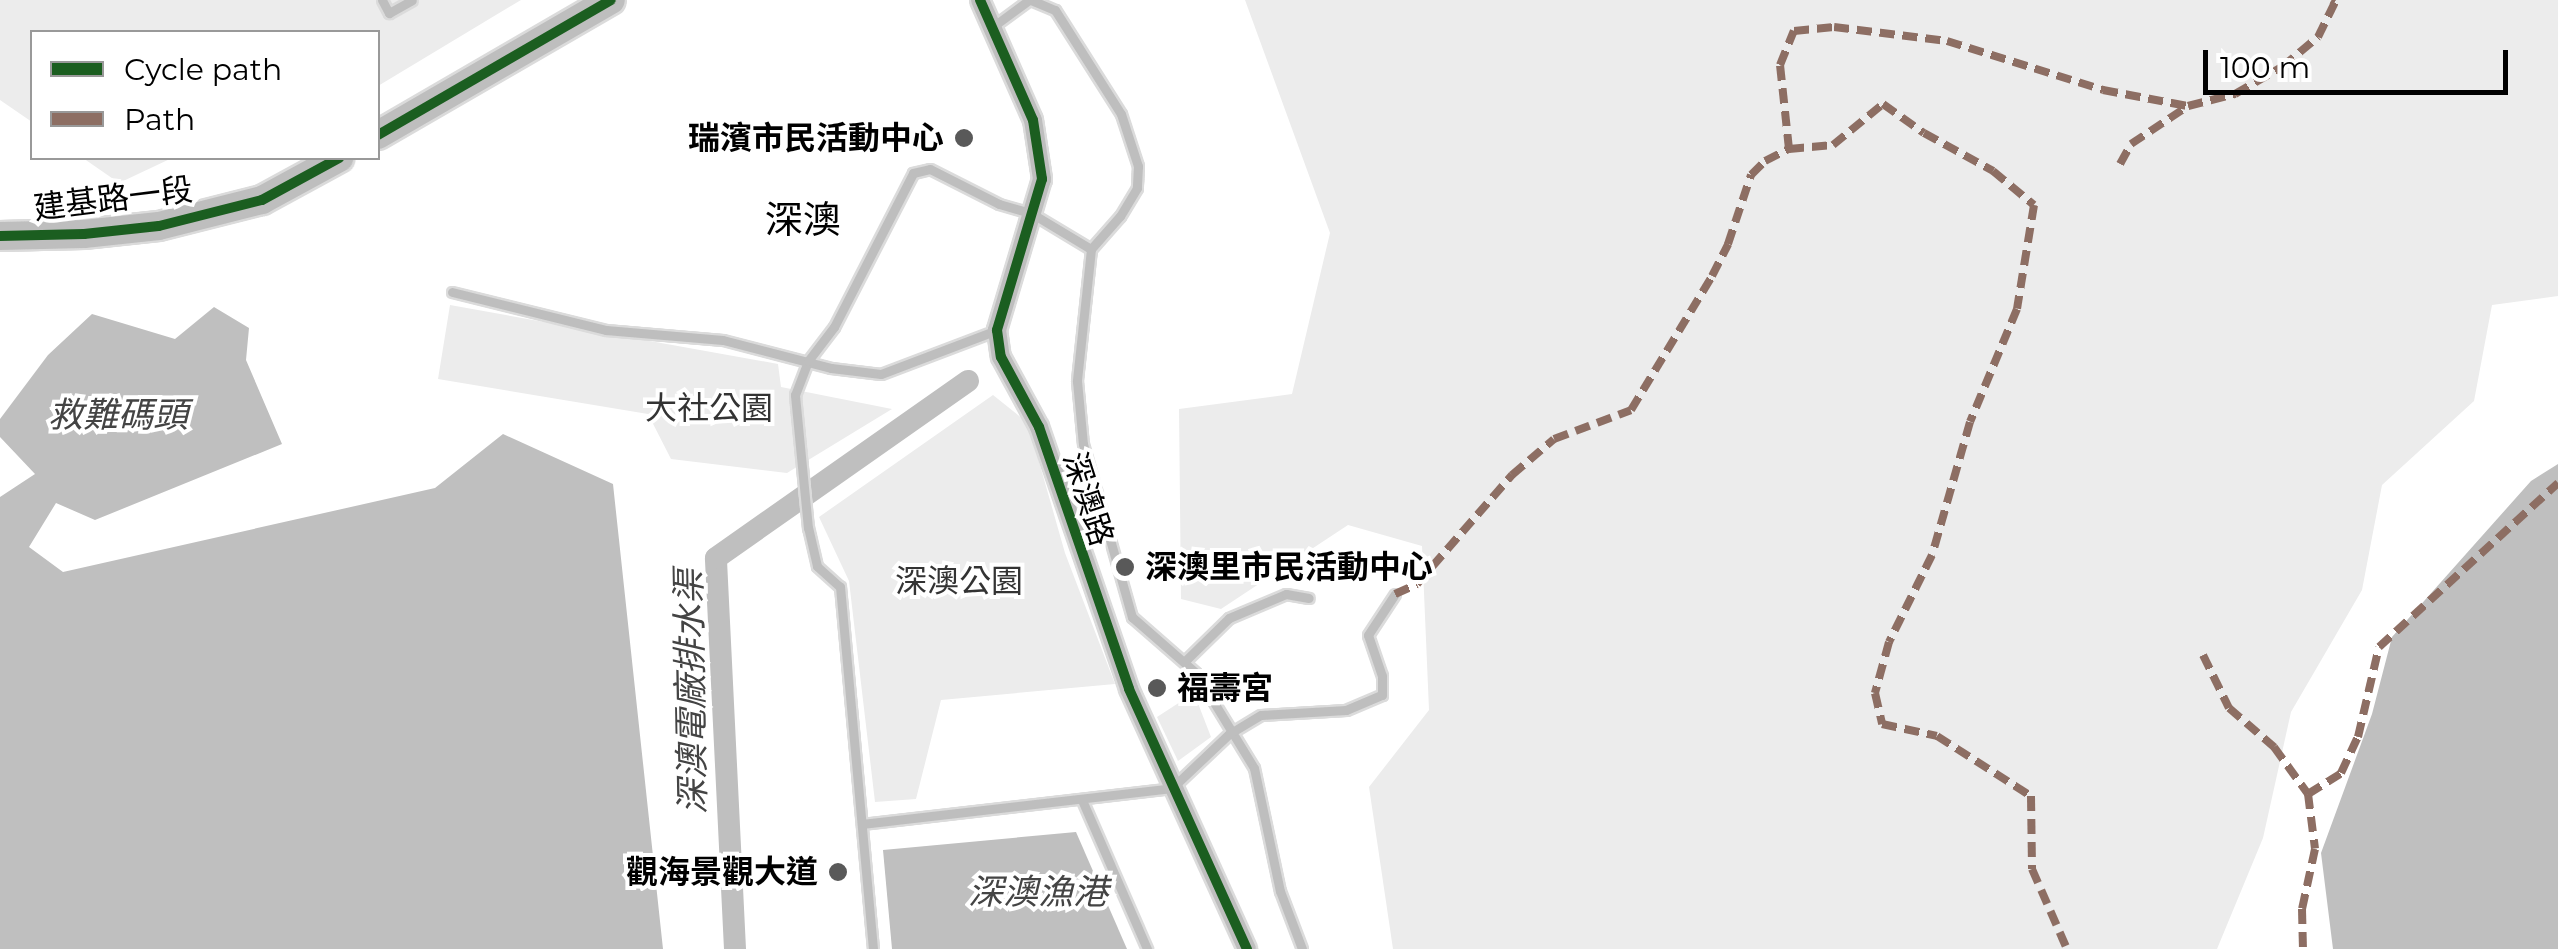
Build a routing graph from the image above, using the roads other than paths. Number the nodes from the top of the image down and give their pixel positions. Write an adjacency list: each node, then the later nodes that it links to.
1 (382, 0): 2 (lane)
2 (412, 0)
3 (610, 0): 7 (main road)
4 (980, 0): 6 (street)
5 (1030, 0): 6 (lane); 11 (lane)
6 (991, 29): 9 (street)
7 (380, 134)
8 (335, 160): 10 (main road, 建基路一段)
9 (1031, 213): 11 (lane); 13 (street); 14 (lane)
10 (0, 236)
11 (1090, 250): 17 (lane)
12 (452, 292): 14 (lane)
13 (997, 330): 14 (lane); 19 (street, 深澳路)
14 (808, 361): 21 (lane)
15 (1395, 594): 18 (lane)
16 (1309, 598): 17 (lane)
17 (1184, 662): 18 (lane)
18 (1229, 734): 19 (lane); 25 (lane)
19 (1172, 788): 20 (lane); 24 (street, 深澳路)
20 (1082, 800): 21 (lane); 23 (lane)
21 (862, 824): 22 (lane)
22 (874, 949)
23 (1147, 949)
24 (1246, 949)
25 (1302, 949)

